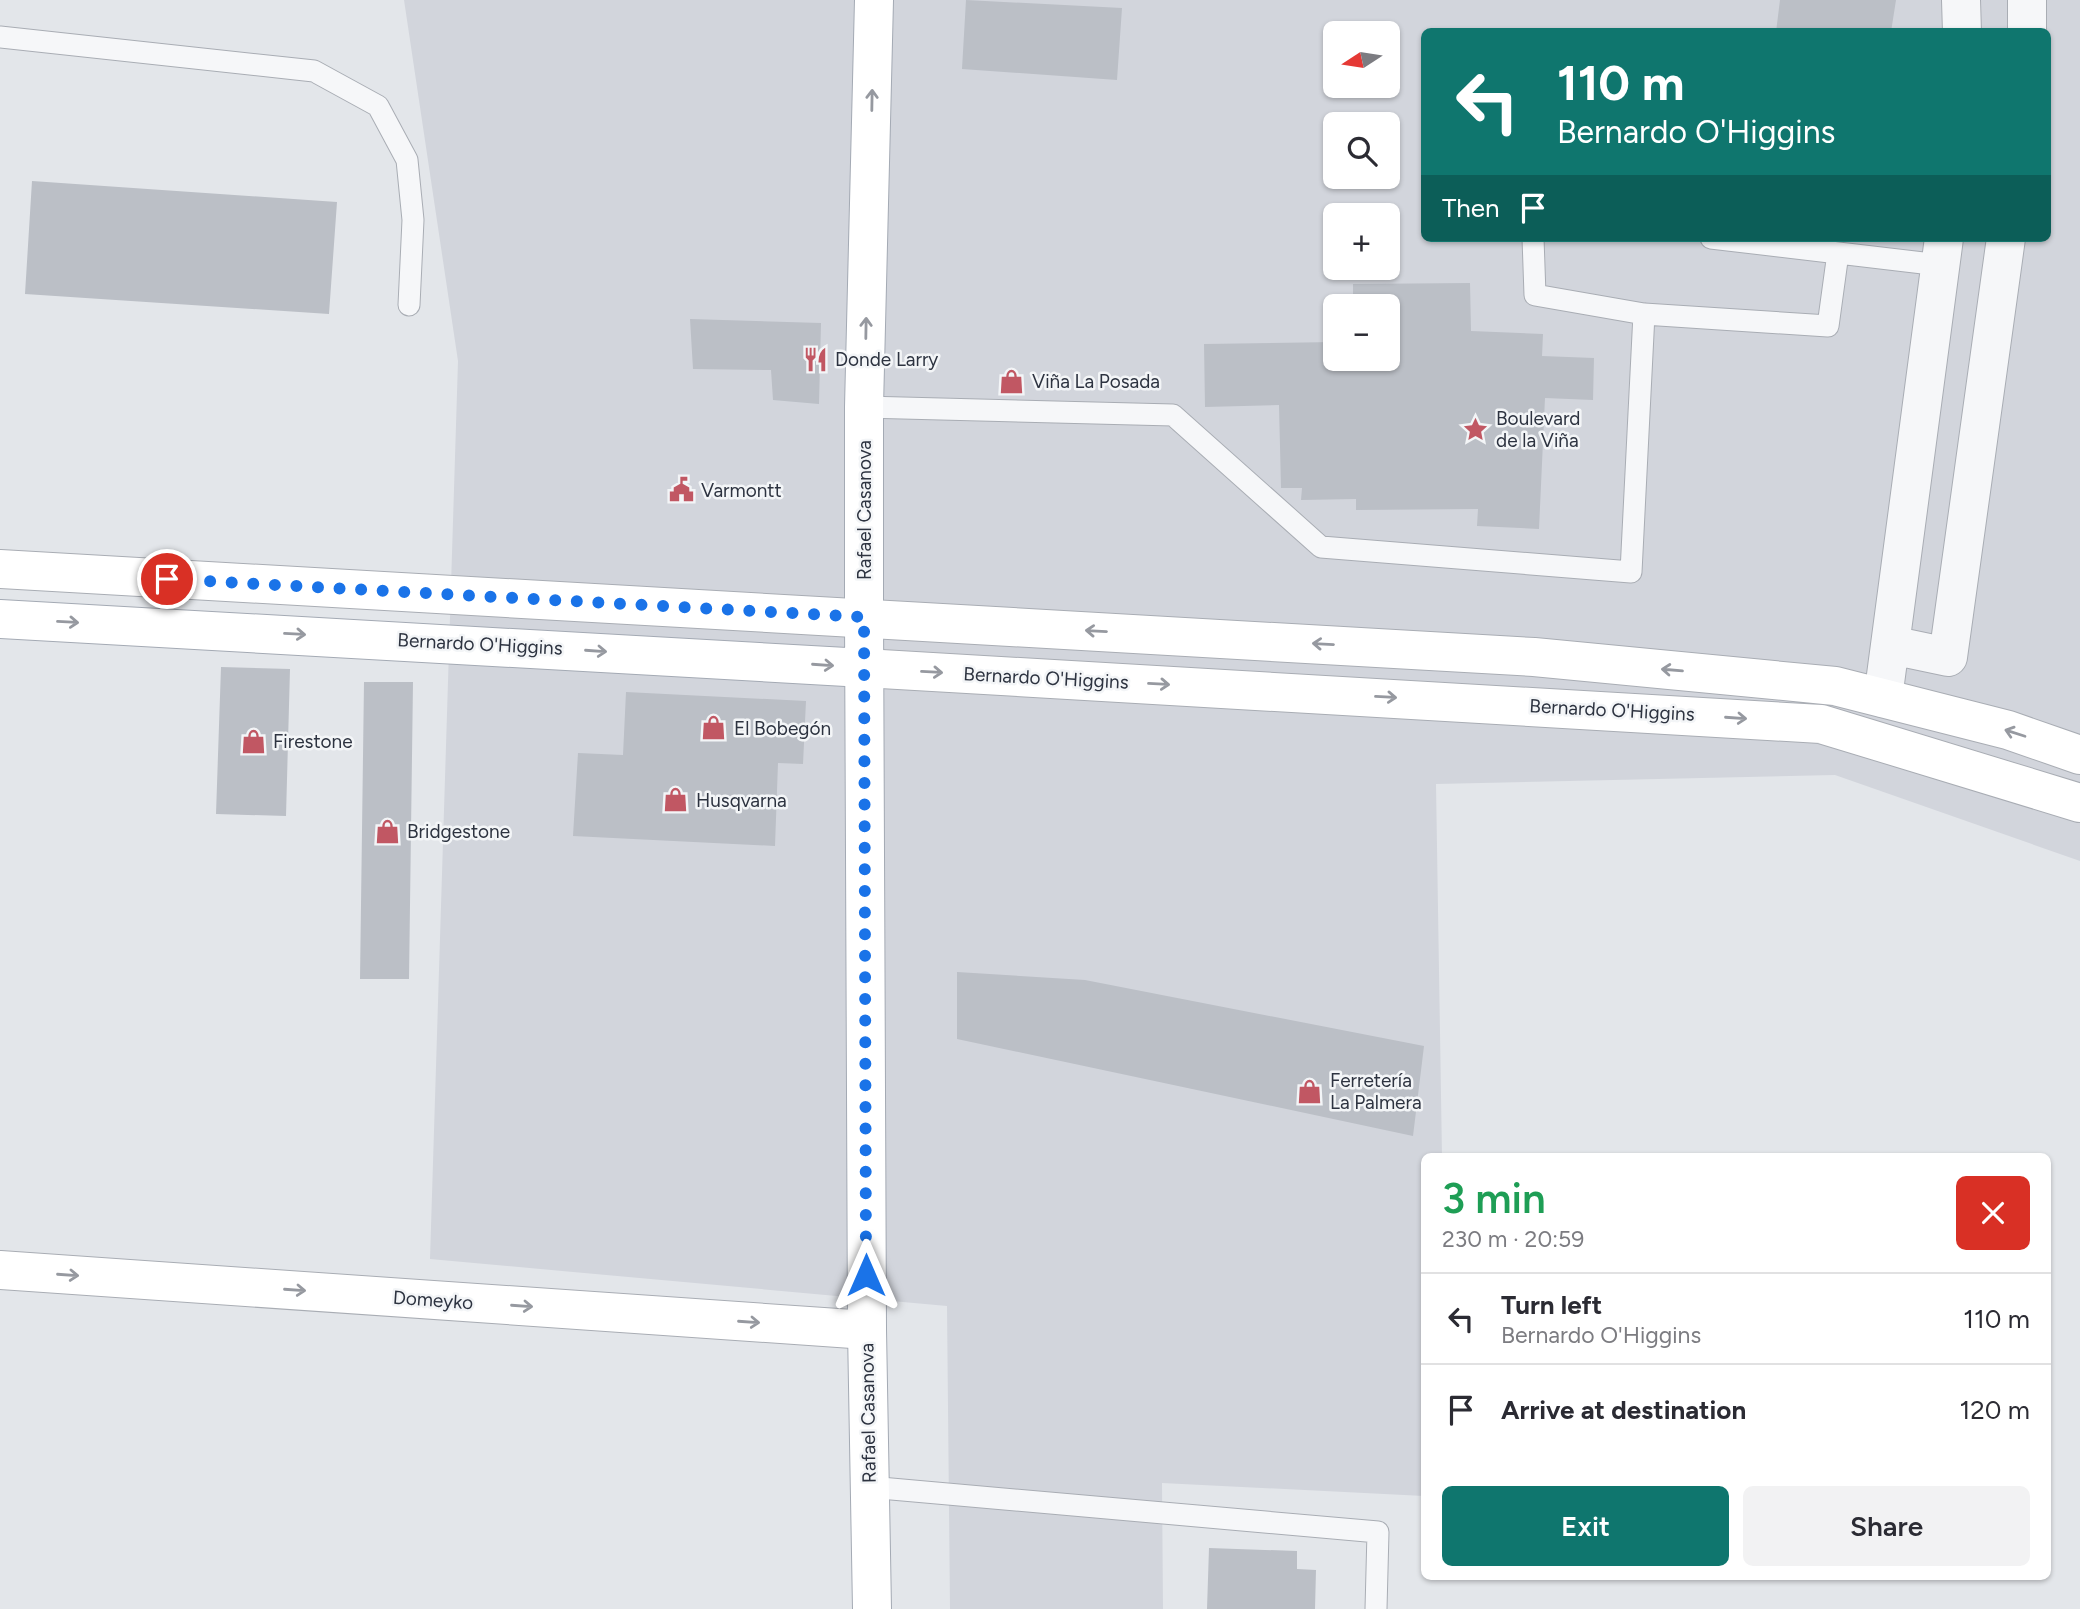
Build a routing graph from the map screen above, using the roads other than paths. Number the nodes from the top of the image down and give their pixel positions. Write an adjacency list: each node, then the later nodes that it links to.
1 (874, 0): 14 (main road, Rafael Casanova, one-way to 1)
2 (1962, 0): 4 (street)
3 (2027, 0): 5 (street)
4 (1962, 28)
5 (2027, 28)
6 (0, 37): 12 (lane)
7 (1533, 242): 13 (lane)
8 (1745, 242): 11 (lane)
9 (2005, 242): 18 (street)
10 (1942, 252): 11 (lane); 18 (street)
11 (1838, 253): 13 (lane)
12 (409, 305)
13 (1644, 314): 14 (lane)
14 (864, 407): 16 (main road, Rafael Casanova)
15 (0, 569): 16 (main road)
16 (864, 617): 19 (main road, Rafael Casanova); 20 (main road, one-way to 16)
17 (0, 619): 19 (main road, Bernardo O'Higgins, one-way to 19)
18 (1891, 645): 20 (street)
19 (864, 668): 22 (main road, Bernardo O'Higgins, one-way to 22); 24 (main road, Rafael Casanova)
20 (1883, 698): 21 (main road, one-way to 20)
21 (2080, 755)
22 (2080, 803)
23 (0, 1270): 24 (main road, Domeyko, one-way to 24)
24 (867, 1330): 25 (main road, Rafael Casanova)
25 (869, 1487): 26 (main road, Rafael Casanova); 27 (lane)
26 (872, 1609)
27 (1376, 1609)

